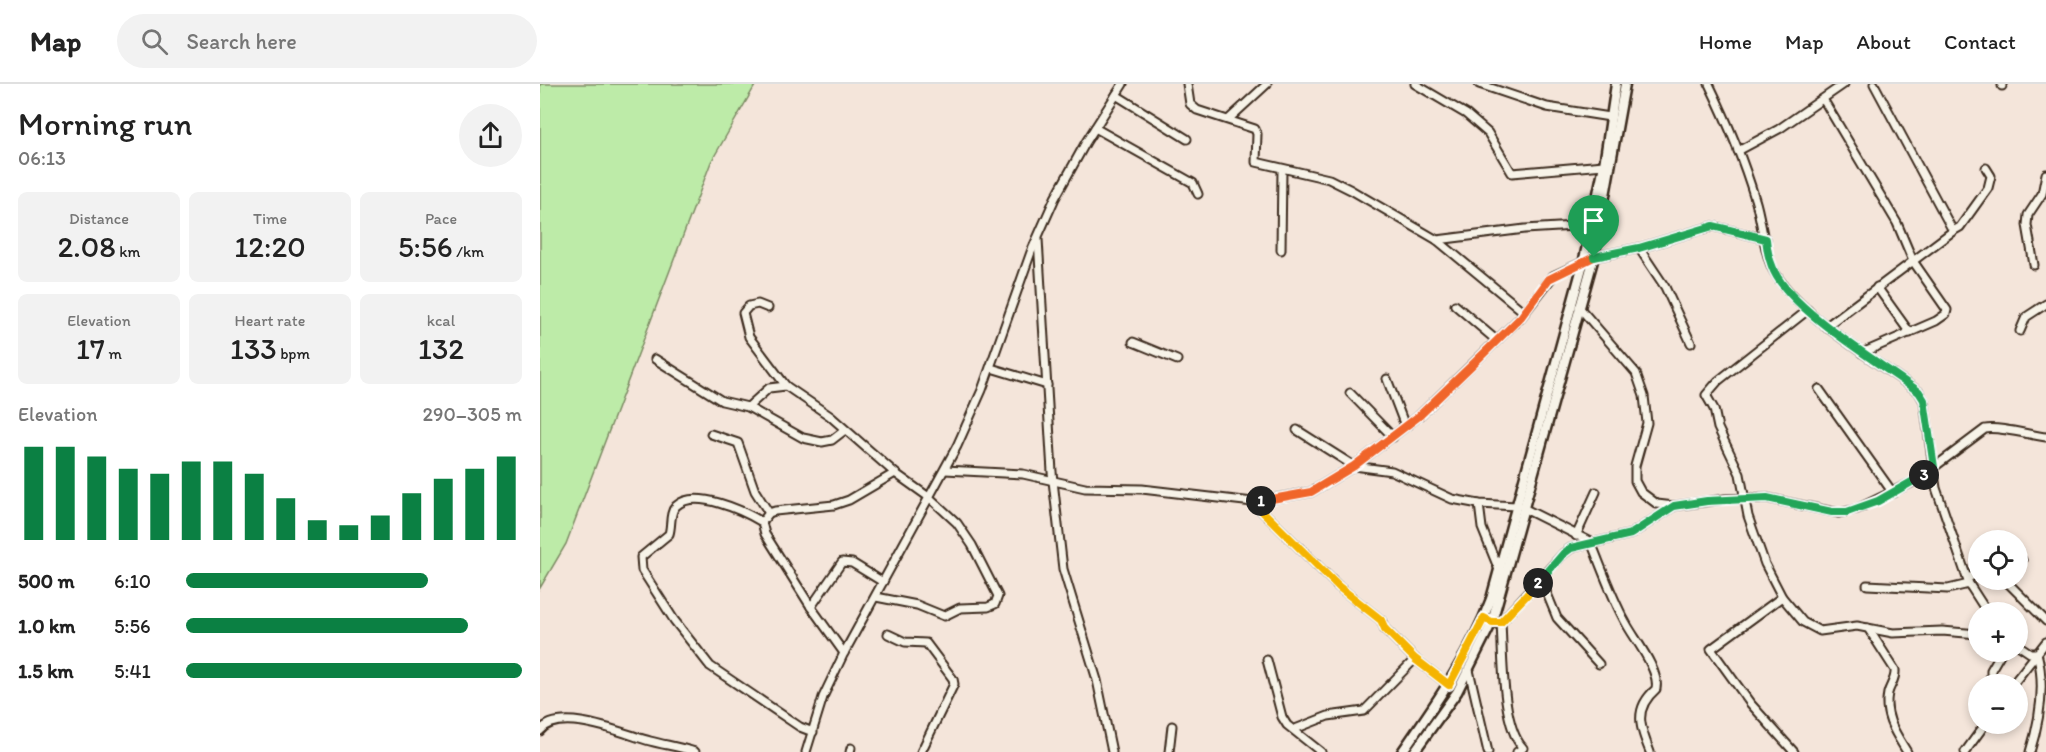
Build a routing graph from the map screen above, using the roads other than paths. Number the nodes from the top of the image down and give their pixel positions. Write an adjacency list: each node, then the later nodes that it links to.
1 (1123, 84): 11 (street)
2 (1186, 84): 14 (street)
3 (1267, 84): 14 (street)
4 (1415, 84): 18 (street)
5 (1479, 84): 13 (street)
6 (1616, 84): 13 (street)
7 (1625, 84): 31 (street)
8 (1709, 84): 17 (street)
9 (1844, 84): 12 (street)
10 (1874, 84): 25 (street)
11 (1116, 95): 15 (street); 16 (street)
12 (1822, 99): 17 (street); 32 (street)
13 (1611, 117): 18 (street)
14 (1229, 119): 20 (street)
15 (1095, 128): 22 (street); 26 (street)
16 (1187, 139)
17 (1738, 151): 27 (street)
18 (1604, 165): 24 (street)
19 (1986, 168): 25 (street)
20 (1282, 170): 28 (street); 30 (street)
21 (2046, 174): 23 (street)
22 (1198, 194)
23 (2044, 194): 34 (street)
24 (1592, 225): 28 (street); 33 (street)
25 (1953, 231): 32 (street)
26 (1038, 237): 51 (street); 54 (street)
27 (1766, 239): 29 (street); 40 (street)
28 (1437, 240): 41 (street)
29 (1639, 248): 31 (street); 47 (street)
30 (1281, 250)
31 (1594, 257): 33 (street); 38 (street)
32 (1913, 261): 35 (street); 44 (street)
33 (1583, 264): 41 (street); 78 (street)
34 (2034, 265)
35 (1877, 286): 42 (street); 44 (street)
36 (2046, 304): 43 (street)
37 (1455, 305): 45 (street)
38 (1579, 307): 77 (street); 78 (street)
39 (768, 308): 52 (street)
40 (1808, 310): 42 (street); 74 (street)
41 (1524, 312): 45 (street)
42 (1828, 325): 48 (street)
43 (2020, 331)
44 (1910, 333): 48 (street)
45 (1496, 340): 60 (street)
46 (1133, 342): 50 (street)
47 (1691, 343)
48 (1862, 353): 67 (street)
49 (655, 359): 59 (street)
50 (1177, 360)
51 (991, 368): 54 (street); 68 (street)
52 (774, 372): 55 (street); 56 (street)
53 (1387, 379): 60 (street)
54 (1047, 385): 70 (street)
55 (786, 386): 56 (street); 61 (street)
56 (769, 388): 59 (street)
57 (1819, 389): 72 (street)
58 (1350, 393): 64 (street)
59 (748, 407): 61 (street)
60 (1405, 426): 64 (street)
61 (845, 430): 69 (street)
62 (1297, 430): 66 (street)
63 (711, 434): 79 (street)
64 (1393, 437): 66 (street)
65 (2046, 437): 67 (street)
66 (1354, 466): 75 (street); 76 (street)
67 (1934, 467): 72 (street); 85 (street)
68 (945, 470): 70 (street); 73 (street)
69 (895, 473): 73 (street); 79 (street)
70 (1055, 483): 75 (street); 116 (street)
71 (1596, 492): 81 (street)
72 (1893, 493): 74 (street)
73 (930, 498): 86 (street); 89 (street)
74 (1745, 499): 77 (street); 90 (street)
75 (1253, 502): 101 (street)
76 (1479, 504): 78 (street); 83 (street)
77 (1674, 506): 82 (street)
78 (1521, 507): 81 (street); 83 (street); 92 (street)
79 (769, 513): 80 (street)
80 (762, 522): 91 (street); 111 (street)
81 (1576, 536): 82 (street)
82 (1591, 542): 84 (street); 123 (street)
83 (1499, 570): 92 (street)
84 (1541, 579): 92 (street); 103 (street)
85 (1968, 581): 87 (street)
86 (883, 582): 89 (street); 91 (street)
87 (1867, 585)
88 (2015, 590): 93 (street)
89 (876, 597): 99 (street)
90 (1782, 597): 94 (street); 124 (street)
91 (811, 608): 99 (street)
92 (1492, 621): 104 (street); 106 (street); 122 (street)
93 (2046, 621)
94 (1868, 628): 95 (street); 125 (street)
95 (1968, 633)
96 (888, 634): 115 (street)
97 (2046, 642): 100 (street)
98 (2028, 652): 100 (street)
99 (844, 653): 111 (street)
100 (2037, 653): 105 (street); 107 (street)
101 (1415, 659): 106 (street); 109 (street)
102 (1267, 660): 109 (street)
103 (1599, 664)
104 (1469, 670): 120 (street); 121 (street)
105 (2021, 674)
106 (1449, 685): 119 (street)
107 (2045, 705): 127 (street)
108 (1172, 726): 117 (street)
109 (1295, 729): 118 (street)
110 (540, 731): 113 (street)
111 (813, 732): 114 (street)
112 (1978, 734): 126 (street)
113 (695, 752)
114 (806, 752)
115 (921, 752)
116 (1112, 752)
117 (1169, 752)
118 (1321, 752)
119 (1402, 752)
120 (1414, 752)
121 (1488, 752)
122 (1517, 752)
123 (1650, 752)
124 (1794, 752)
125 (1907, 752)
126 (1965, 752)
127 (2030, 752)

